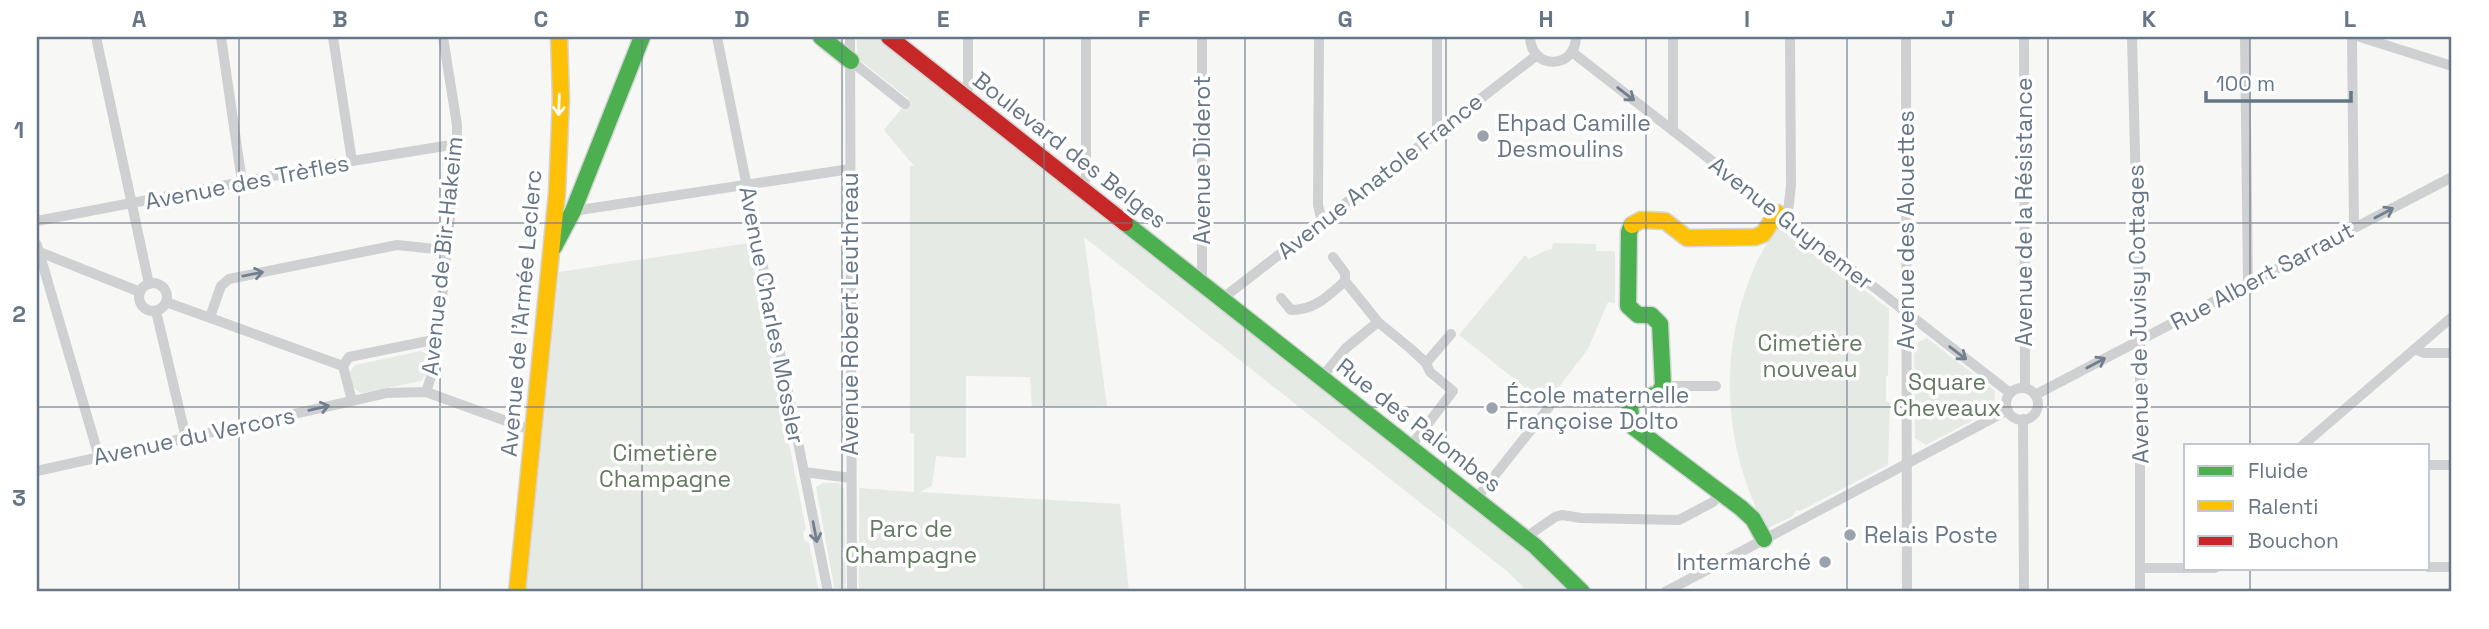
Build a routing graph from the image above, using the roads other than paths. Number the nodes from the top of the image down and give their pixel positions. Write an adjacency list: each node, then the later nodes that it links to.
1 (96, 37): 41 (street)
2 (220, 37): 38 (street)
3 (333, 37): 35 (street)
4 (443, 37): 34 (street, Avenue de Bir-Hakeim)
5 (559, 37): 49 (street, Avenue de l'Armée Leclerc, one-way to 49)
6 (642, 37): 42 (street)
7 (717, 37): 39 (street, Avenue Charles Mossler)
8 (821, 37): 28 (street)
9 (850, 37): 28 (street, Avenue Robert Leuthreau)
10 (889, 37): 30 (street, Boulevard des Belges)
11 (968, 37): 30 (street)
12 (1086, 37): 40 (street)
13 (1202, 37): 52 (street, Avenue Diderot)
14 (1319, 37): 45 (street)
15 (1437, 37): 33 (street)
16 (1530, 37): 27 (street)
17 (1576, 37): 26 (street)
18 (1673, 37): 32 (street)
19 (1790, 37): 43 (street)
20 (1906, 37): 60 (street, Avenue des Alouettes)
21 (2024, 37): 74 (street, Avenue de la Résistance)
22 (2132, 37): 66 (street, Avenue de Juvisy Cottages)
23 (2245, 37): 54 (street)
24 (2352, 37): 46 (street)
25 (2360, 37): 29 (street)
26 (1572, 52): 27 (street); 32 (street, Avenue Guynemer, one-way to 32)
27 (1537, 55): 33 (street, Avenue Anatole France)
28 (851, 61): 31 (street); 36 (street, Avenue Robert Leuthreau)
29 (2452, 66)
30 (965, 96): 40 (street, Boulevard des Belges)
31 (905, 104)
32 (1672, 131): 43 (street, Avenue Guynemer)
33 (1437, 132): 45 (street, Avenue Anatole France)
34 (457, 144): 35 (street, Avenue des Trèfles); 48 (street, Avenue de Bir-Hakeim)
35 (352, 161): 38 (street, Avenue des Trèfles)
36 (850, 169): 39 (street); 92 (street, Avenue Robert Leuthreau)
37 (2452, 177): 46 (street, Rue Albert Sarraut, one-way to 37)
38 (242, 182): 41 (street, Avenue des Trèfles)
39 (746, 185): 42 (street); 91 (street, Avenue Charles Mossler)
40 (1082, 189): 52 (street, Boulevard des Belges)
41 (132, 204): 44 (street, Avenue des Trèfles); 53 (street)
42 (573, 211): 49 (street)
43 (1781, 216): 60 (street, Avenue Guynemer); 72 (street)
44 (37, 222)
45 (1322, 222): 56 (street, Avenue Anatole France)
46 (2354, 228): 54 (street, Rue Albert Sarraut)
47 (38, 250): 55 (street); 86 (street)
48 (445, 250): 61 (street, one-way to 48); 65 (street, Avenue de Bir-Hakeim)
49 (551, 252): 82 (street, Avenue de l'Armée Leclerc)
50 (1333, 257): 51 (street)
51 (1345, 281): 57 (street); 63 (street)
52 (1200, 282): 56 (street, Boulevard des Belges)
53 (149, 284): 55 (street); 58 (street)
54 (2248, 284): 66 (street, Rue Albert Sarraut)
55 (139, 292): 59 (street)
56 (1223, 298): 71 (street, Rue des Palombes)
57 (1281, 298)
58 (166, 302): 59 (street); 61 (street)
59 (156, 311): 83 (street)
60 (1906, 312): 76 (street, Avenue Guynemer, one-way to 76); 87 (street, Avenue des Alouettes)
61 (210, 317): 70 (street)
62 (2452, 317): 67 (street)
63 (1378, 322): 69 (street); 71 (street)
64 (1451, 334): 69 (street)
65 (438, 339): 70 (street); 75 (street, Avenue de Bir-Hakeim)
66 (2140, 341): 77 (street, Rue Albert Sarraut, one-way to 66); 99 (street, Avenue de Juvisy Cottages)
67 (2415, 349): 68 (street); 84 (street)
68 (2452, 353)
69 (1426, 363): 85 (street)
70 (342, 366): 78 (street)
71 (1322, 377): 85 (street, Rue des Palombes)
72 (1662, 386): 73 (street); 93 (street)
73 (1716, 386)
74 (2025, 388): 76 (street); 77 (street)
75 (426, 392): 78 (street, Avenue du Vercors); 82 (street)
76 (2010, 393): 80 (street)
77 (2035, 395): 81 (street)
78 (352, 401): 83 (street, Avenue du Vercors, one-way to 78)
79 (1549, 407): 94 (street)
80 (2008, 410): 81 (street); 87 (street)
81 (2023, 419): 107 (street)
82 (534, 431): 102 (street, Avenue de l'Armée Leclerc)
83 (186, 438): 86 (street, Avenue du Vercors)
84 (2304, 444)
85 (1410, 447): 94 (street, Rue des Palombes)
86 (99, 457): 90 (street, Avenue du Vercors)
87 (1905, 464): 96 (street); 101 (street, Avenue des Alouettes)
88 (2430, 465): 89 (street)
89 (2452, 465)
90 (37, 471)
91 (804, 472): 92 (street); 103 (street, Avenue Charles Mossler, one-way to 103)
92 (851, 478): 104 (street, Avenue Robert Leuthreau)
93 (1720, 493): 95 (street); 96 (street)
94 (1476, 499): 95 (street, Rue des Palombes)
95 (1525, 538): 105 (street, Rue des Palombes)
96 (1764, 539): 106 (street)
97 (2430, 567): 98 (street)
98 (2452, 567)
99 (2140, 568): 100 (street); 108 (street, Avenue de Juvisy Cottages)
100 (2184, 568)
101 (1907, 591)
102 (517, 592)
103 (828, 592)
104 (852, 592)
105 (1582, 592)
106 (1665, 592)
107 (2024, 592)
108 (2140, 592)

